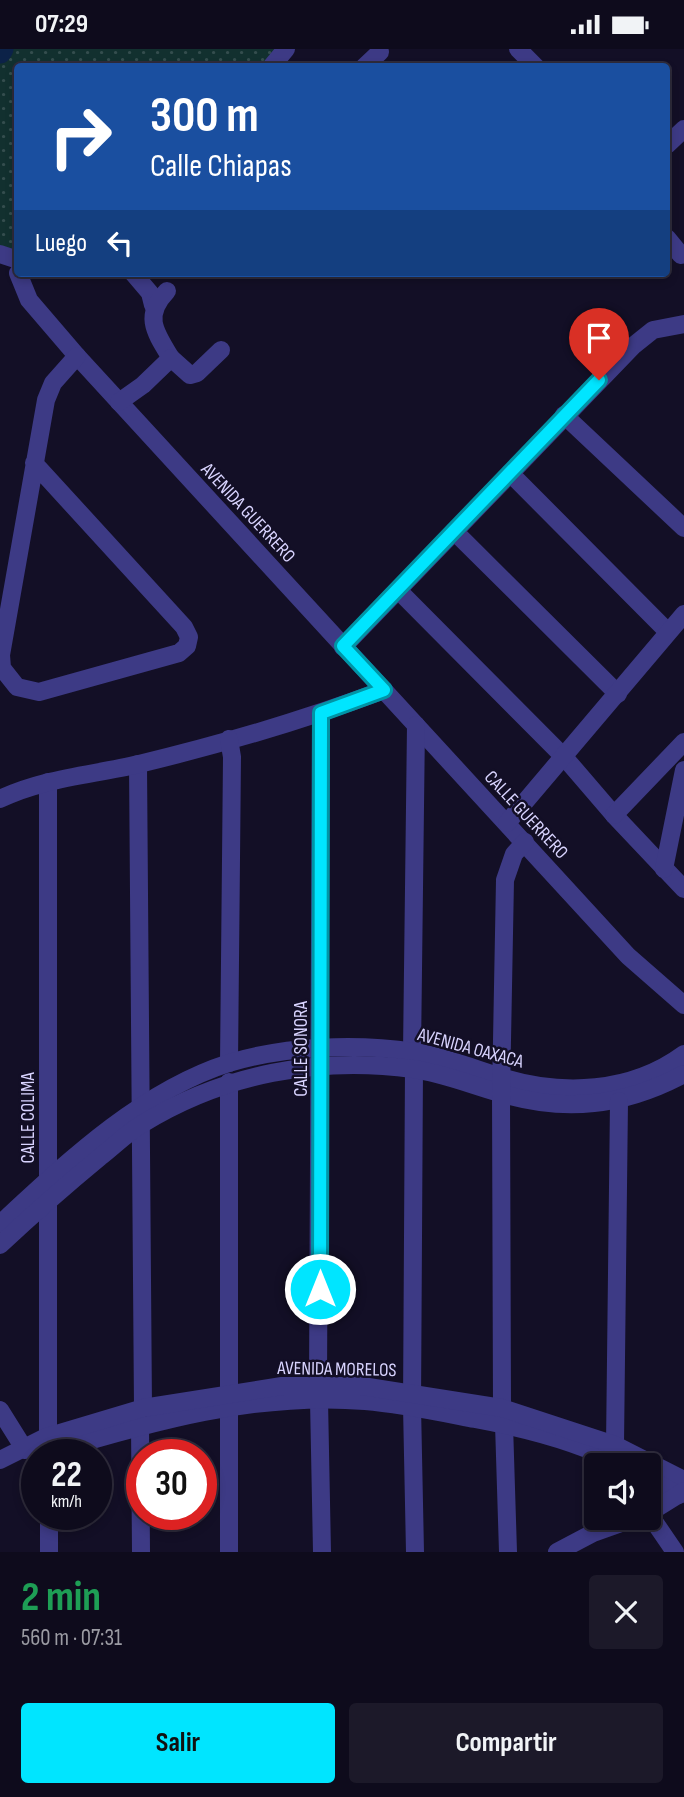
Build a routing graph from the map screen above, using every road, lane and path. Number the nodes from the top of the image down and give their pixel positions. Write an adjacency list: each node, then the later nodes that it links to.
1 (286, 49): 4 (street)
2 (518, 49): 6 (street)
3 (380, 52): 5 (street)
4 (274, 63)
5 (368, 63)
6 (532, 63)
7 (684, 129): 8 (street)
8 (670, 142)
9 (670, 242): 10 (street)
10 (681, 255)
11 (19, 277): 17 (street, AVENIDA GUERRERO)
12 (136, 277): 14 (street)
13 (167, 291): 14 (street)
14 (153, 305): 18 (street)
15 (684, 324): 20 (street)
16 (221, 350): 18 (street)
17 (77, 356): 19 (street, AVENIDA GUERRERO); 21 (street)
18 (171, 358): 19 (street)
19 (121, 404): 28 (street, AVENIDA GUERRERO)
20 (564, 415): 22 (street); 23 (street)
21 (34, 463): 21 (street)
22 (510, 473): 24 (street); 27 (street)
23 (684, 529)
24 (454, 531): 25 (street); 30 (street)
25 (398, 590): 28 (street); 35 (street)
26 (684, 614): 27 (street)
27 (668, 632): 30 (street)
28 (343, 646): 29 (street, CALLE GUERRERO)
29 (384, 690): 31 (street); 32 (street, CALLE GUERRERO)
30 (618, 694): 35 (street)
31 (321, 713): 33 (street); 47 (street, CALLE SONORA)
32 (416, 725): 41 (street, CALLE GUERRERO); 48 (street)
33 (229, 739): 36 (street); 49 (street)
34 (684, 742): 40 (street)
35 (565, 758): 40 (street); 41 (street)
36 (138, 764): 38 (street); 54 (street)
37 (684, 770): 43 (street)
38 (48, 782): 39 (street); 55 (street, CALLE COLIMA)
39 (0, 799)
40 (614, 815): 43 (street)
41 (507, 823): 42 (street, CALLE GUERRERO)
42 (525, 842): 45 (street, CALLE GUERRERO); 52 (street)
43 (664, 869): 44 (street)
44 (684, 889)
45 (684, 1005)
46 (684, 1054): 52 (street, AVENIDA OAXACA)
47 (321, 1057): 48 (street, AVENIDA OAXACA); 49 (street, AVENIDA OAXACA); 51 (street, AVENIDA OAXACA); 59 (street, CALLE SONORA)
48 (413, 1061): 52 (street, AVENIDA OAXACA); 61 (street)
49 (229, 1063): 54 (street, AVENIDA OAXACA)
50 (684, 1074): 53 (street, AVENIDA OAXACA)
51 (229, 1083): 54 (street, AVENIDA OAXACA); 60 (street)
52 (501, 1085): 53 (street, AVENIDA OAXACA); 63 (street)
53 (618, 1101): 68 (street)
54 (141, 1116): 55 (street, AVENIDA OAXACA); 56 (street, AVENIDA OAXACA); 64 (street)
55 (48, 1180): 56 (street, CALLE COLIMA); 57 (street, AVENIDA OAXACA)
56 (48, 1200): 58 (street, AVENIDA OAXACA); 65 (street, CALLE COLIMA)
57 (0, 1224)
58 (0, 1245)
59 (319, 1393): 60 (street, AVENIDA MORELOS); 61 (street, AVENIDA MORELOS); 82 (street, CALLE SONORA)
60 (230, 1399): 64 (street, AVENIDA MORELOS); 81 (street)
61 (412, 1399): 63 (street, AVENIDA MORELOS); 83 (street)
62 (0, 1411): 67 (street)
63 (503, 1416): 68 (street, AVENIDA MORELOS); 70 (street, AVENIDA MORELOS); 84 (street)
64 (142, 1417): 66 (street, AVENIDA MORELOS); 80 (street)
65 (47, 1439)
66 (75, 1439)
67 (21, 1444)
68 (615, 1445): 73 (street, AVENIDA MORELOS)
69 (21, 1452): 71 (street, AVENIDA MORELOS)
70 (598, 1453)
71 (0, 1460)
72 (661, 1483): 73 (street)
73 (682, 1489): 74 (street)
74 (661, 1504)
75 (49, 1530): 79 (street)
76 (610, 1530): 78 (street)
77 (660, 1530): 85 (street)
78 (569, 1549)
79 (49, 1552)
80 (141, 1552)
81 (229, 1552)
82 (322, 1552)
83 (415, 1552)
84 (508, 1552)
85 (675, 1552)

